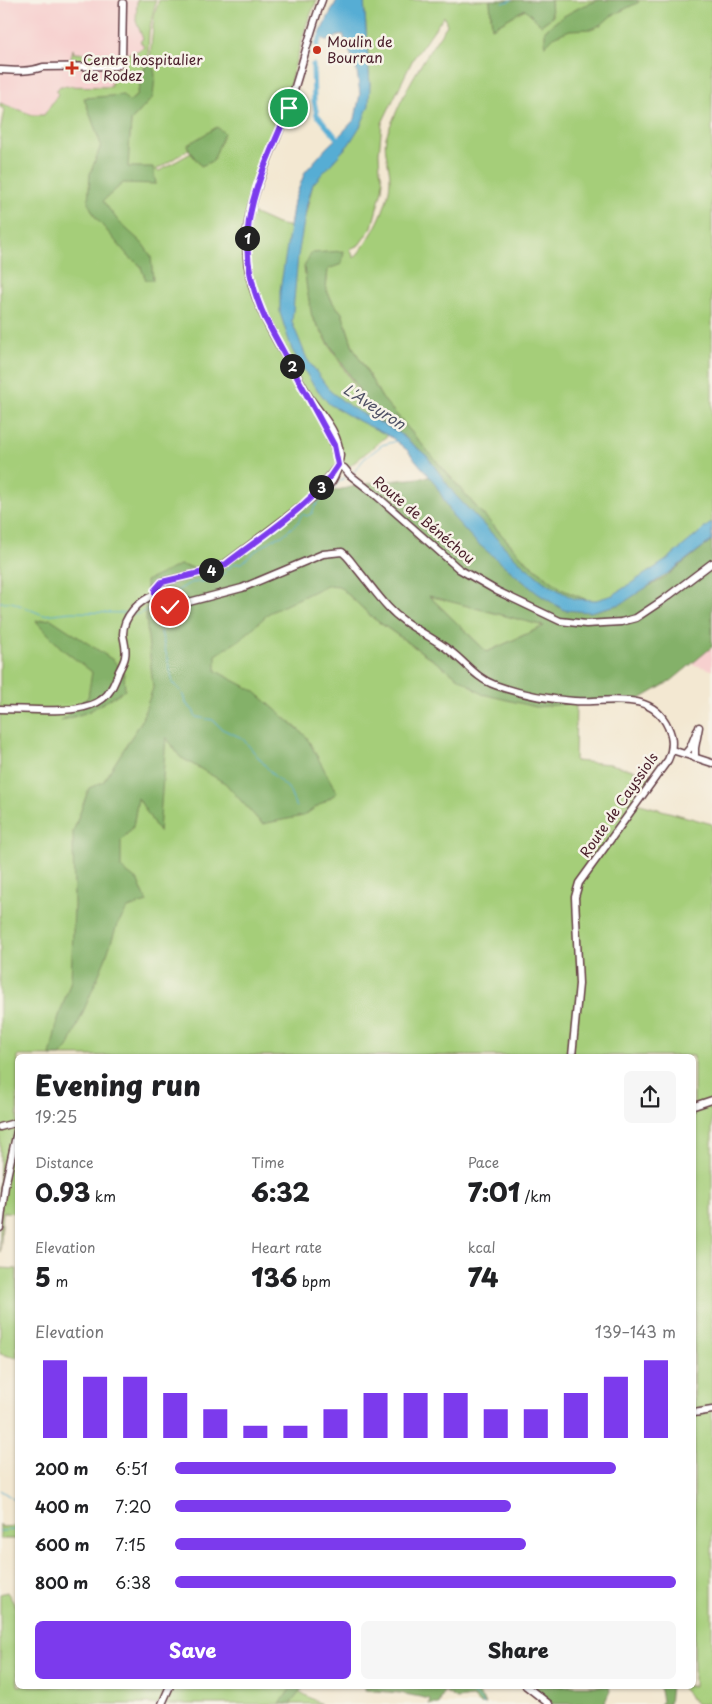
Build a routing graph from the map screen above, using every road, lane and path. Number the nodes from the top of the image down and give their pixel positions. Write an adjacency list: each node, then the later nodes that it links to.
1 (322, 0): 4 (street)
2 (123, 4): 3 (street)
3 (0, 70)
4 (338, 465): 5 (street, Route de Bénéchou); 6 (street)
5 (712, 563)
6 (155, 596): 7 (street); 8 (street, Route de Cayssiols)
7 (0, 709)
8 (672, 750): 9 (street); 12 (street, Route de Cayssiols)
9 (685, 754): 10 (street); 10 (street)
10 (695, 758): 11 (street)
11 (712, 763)
12 (572, 1054)
13 (712, 1100): 14 (street)
14 (696, 1105)
15 (15, 1123): 16 (street)
16 (0, 1127)
17 (15, 1140): 18 (street)
18 (0, 1228)
19 (712, 1410): 20 (street)
20 (696, 1414)
21 (169, 1689): 23 (street)
22 (530, 1689): 24 (street)
23 (162, 1704)
24 (549, 1704)

